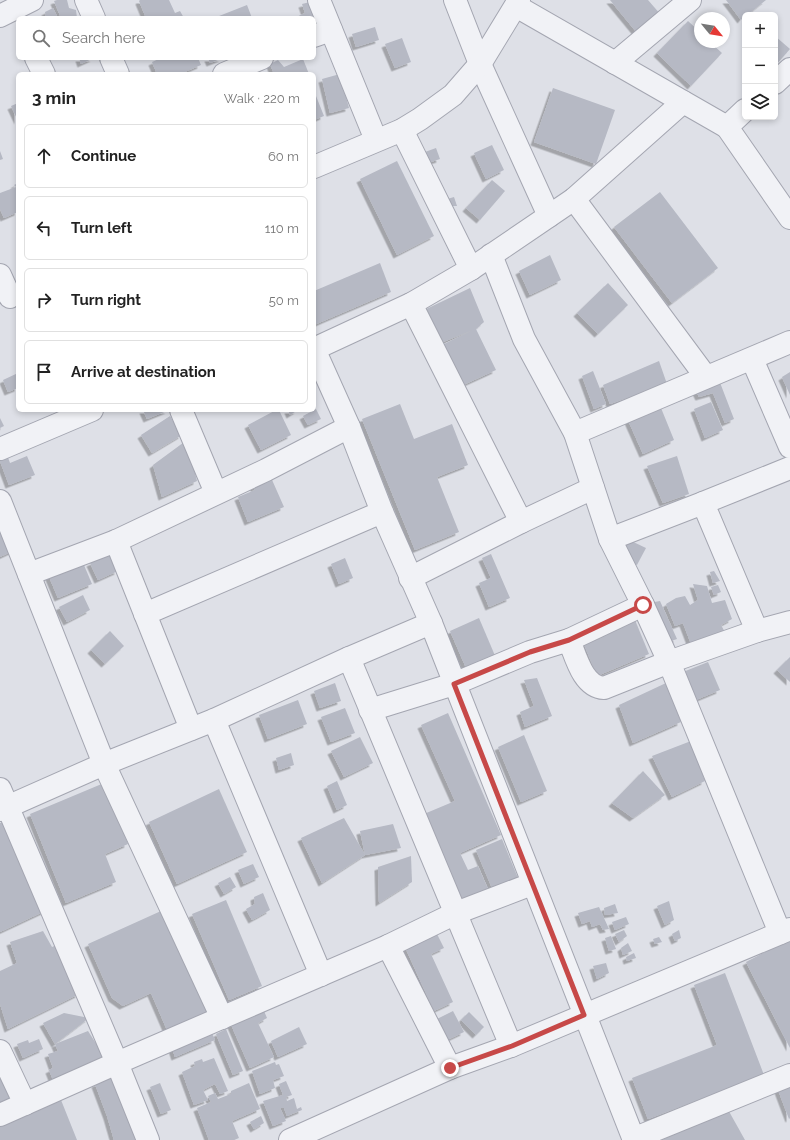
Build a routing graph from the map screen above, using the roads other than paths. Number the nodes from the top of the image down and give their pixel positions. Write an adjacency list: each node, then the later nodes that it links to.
1 (32, 0): 7 (street)
2 (86, 0): 8 (street)
3 (318, 0): 9 (street)
4 (455, 0): 14 (street)
5 (690, 0): 13 (street)
6 (518, 3): 13 (street); 14 (street)
7 (10, 16)
8 (93, 16)
9 (322, 33): 24 (street)
10 (37, 60): 16 (street)
11 (112, 60): 17 (street)
12 (257, 60): 18 (street)
13 (615, 63): 20 (street)
14 (480, 64): 23 (street); 28 (street)
15 (790, 69): 19 (street)
16 (43, 72)
17 (117, 72)
18 (229, 72)
19 (778, 80)
20 (683, 102): 22 (street); 26 (street)
21 (742, 113): 22 (street)
22 (727, 127): 27 (street)
23 (402, 130): 24 (street); 30 (street)
24 (376, 140): 25 (street)
25 (316, 166)
26 (574, 199): 28 (street); 38 (street)
27 (788, 210)
28 (549, 216): 29 (street)
29 (491, 255): 30 (street); 42 (street)
30 (471, 269): 33 (street)
31 (0, 275): 32 (street)
32 (9, 298)
33 (411, 304): 35 (street); 51 (street)
34 (790, 342): 37 (street)
35 (316, 348)
36 (316, 353): 41 (street)
37 (752, 359): 38 (street); 43 (street)
38 (706, 377): 42 (street)
39 (87, 412): 44 (street)
40 (182, 412): 47 (street)
41 (349, 427): 47 (street); 50 (street)
42 (575, 433): 46 (street)
43 (790, 447)
44 (0, 448)
45 (790, 468): 49 (street)
46 (593, 488): 51 (street); 52 (street)
47 (216, 493): 53 (street)
48 (0, 501): 54 (street)
49 (704, 503): 52 (street); 60 (street)
50 (382, 512): 55 (street); 57 (street)
51 (521, 522): 55 (street)
52 (610, 539): 56 (street)
53 (116, 541): 54 (street); 57 (street)
54 (29, 574): 68 (street)
55 (410, 578): 59 (street)
56 (643, 605): 61 (street); 63 (street)
57 (145, 614): 67 (street)
58 (790, 622): 60 (street)
59 (431, 623): 62 (street); 64 (street)
60 (757, 631): 63 (street)
61 (569, 640): 63 (street); 64 (street)
62 (349, 658): 65 (street); 66 (street)
63 (669, 662): 72 (street)
64 (454, 684): 65 (street); 70 (street)
65 (370, 710): 71 (street)
66 (214, 720): 67 (street); 74 (street)
67 (191, 729): 68 (street)
68 (104, 764): 69 (street); 76 (street)
69 (2, 802): 79 (street)
70 (532, 884): 71 (street); 75 (street)
71 (456, 913): 73 (street); 77 (street)
72 (785, 931): 75 (street)
73 (388, 946): 74 (street); 80 (street)
74 (321, 976): 76 (street)
75 (584, 1015): 77 (street); 84 (street)
76 (222, 1018): 79 (street)
77 (512, 1046): 80 (street)
78 (0, 1051): 82 (street)
79 (117, 1063): 82 (street); 85 (street)
80 (450, 1068): 86 (street)
81 (790, 1075): 84 (street)
82 (24, 1104): 83 (street)
83 (0, 1115)
84 (634, 1139)
85 (148, 1140)
86 (290, 1140)

